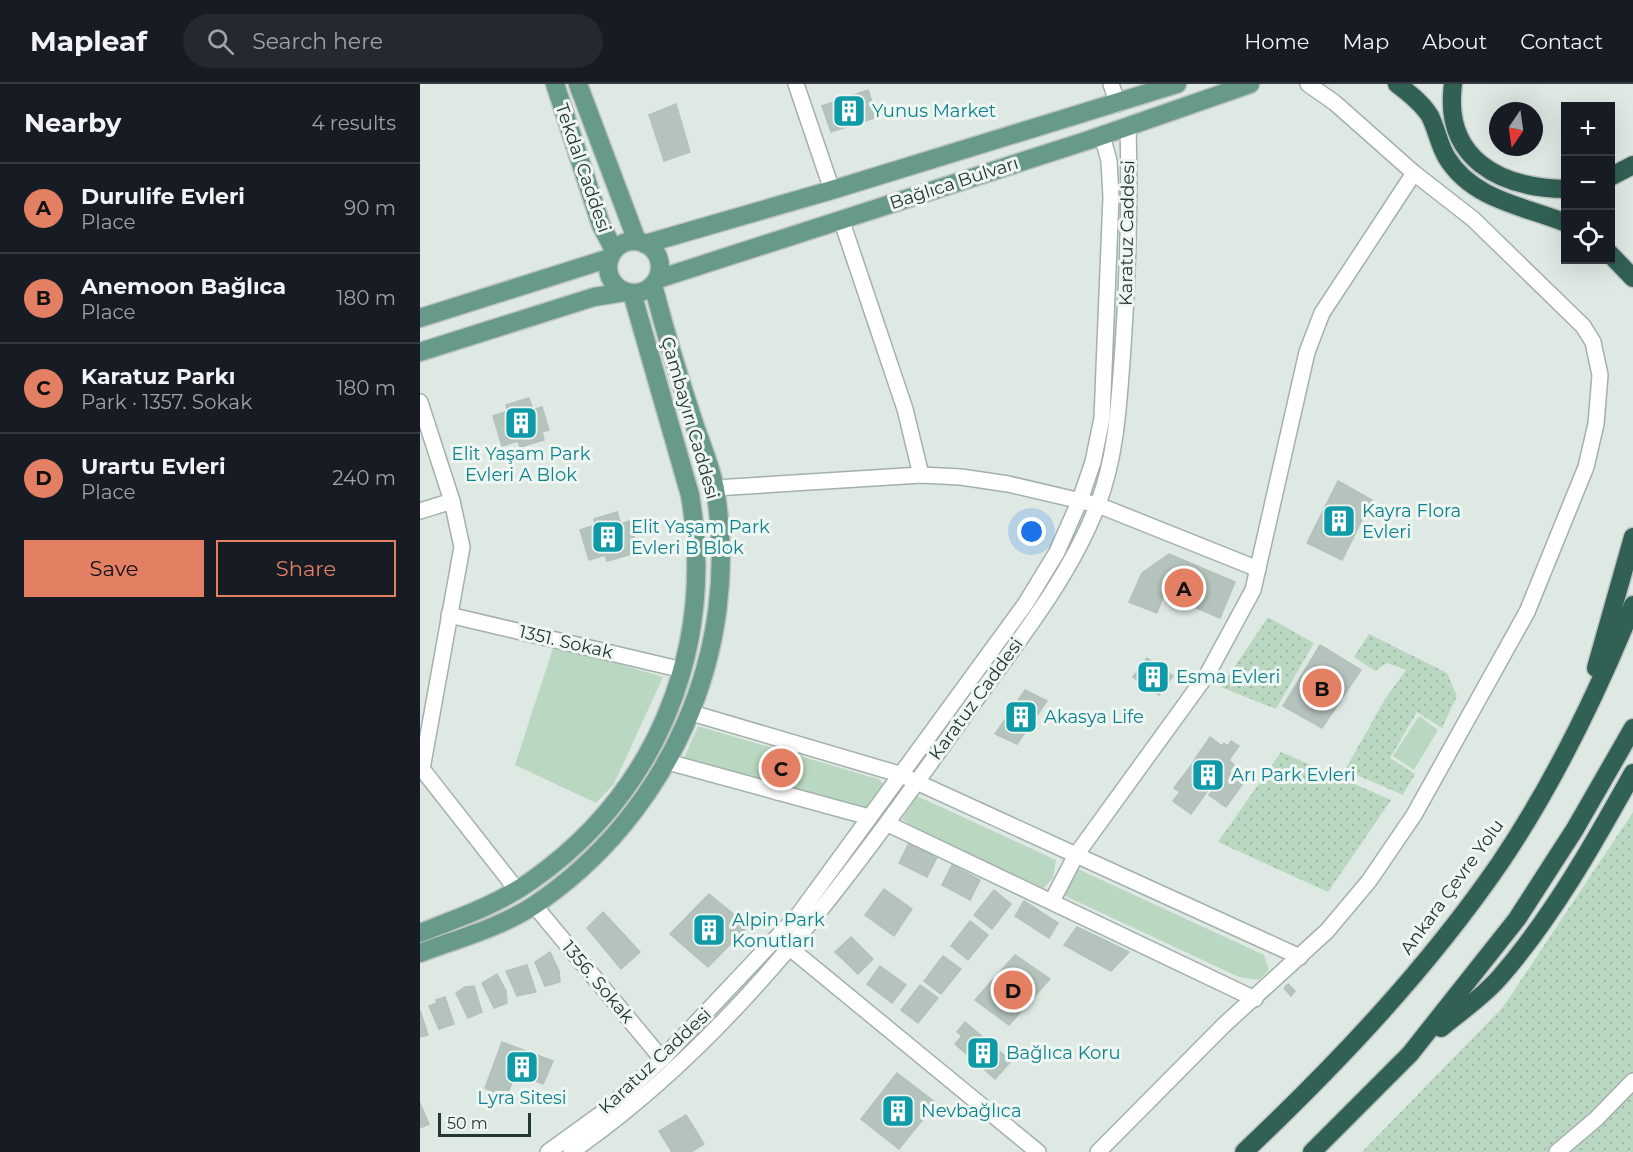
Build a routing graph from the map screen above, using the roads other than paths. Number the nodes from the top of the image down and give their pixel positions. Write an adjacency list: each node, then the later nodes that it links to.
1 (555, 84): 21 (main road, Tekdal Caddesi)
2 (578, 84): 20 (main road, Tekdal Caddesi)
3 (796, 84): 17 (street)
4 (1111, 84): 10 (street)
5 (1177, 84): 10 (main road, Bağlıca Bulvarı)
6 (1250, 84): 11 (main road, Bağlıca Bulvarı)
7 (1308, 84): 14 (street)
8 (1397, 84): 19 (highway)
9 (1452, 84): 16 (highway)
10 (1118, 104): 17 (main road, Bağlıca Bulvarı)
11 (1128, 126): 12 (main road, Bağlıca Bulvarı); 33 (street, Karatuz Caddesi)
12 (1102, 135): 18 (main road, Bağlıca Bulvarı); 31 (street, Karatuz Caddesi)
13 (1633, 165): 15 (highway)
14 (1414, 173): 36 (street); 61 (street)
15 (1615, 175)
16 (1561, 189)
17 (832, 190): 20 (main road, Bağlıca Bulvarı)
18 (842, 219): 24 (main road, Bağlıca Bulvarı); 29 (street)
19 (1561, 221)
20 (641, 242): 21 (main road); 24 (main road)
21 (612, 254): 25 (main road); 26 (main road)
22 (1615, 258): 23 (highway)
23 (1633, 278)
24 (655, 282): 25 (main road); 30 (main road, Çambayırı Caddesi)
25 (628, 292): 27 (main road); 39 (main road, Çambayırı Caddesi)
26 (420, 318)
27 (420, 352)
28 (420, 402): 32 (street)
29 (921, 475): 30 (street); 31 (street)
30 (714, 488): 42 (main road, Çambayırı Caddesi)
31 (1080, 500): 33 (street); 49 (street, Karatuz Caddesi)
32 (452, 501): 34 (street); 38 (street)
33 (1098, 505): 36 (street); 50 (street, Karatuz Caddesi)
34 (420, 511)
35 (1633, 537): 43 (highway)
36 (1258, 569): 54 (street)
37 (1633, 605): 43 (highway, Ankara Çevre Yolu)
38 (449, 615): 39 (street, 1351. Sokak); 40 (street)
39 (682, 670): 55 (main road, Çambayırı Caddesi)
40 (437, 681): 41 (street); 47 (street)
41 (420, 688)
42 (692, 713): 45 (street); 46 (main road, Çambayırı Caddesi)
43 (1581, 724): 70 (highway, Ankara Çevre Yolu)
44 (1633, 728): 63 (highway)
45 (793, 743): 49 (street); 51 (street)
46 (668, 762): 51 (street); 57 (main road, Çambayırı Caddesi)
47 (421, 770): 55 (street)
48 (1633, 773): 63 (highway)
49 (899, 774): 50 (street); 52 (street, Karatuz Caddesi)
50 (916, 784): 53 (street, Karatuz Caddesi); 54 (street)
51 (777, 792): 52 (street)
52 (869, 817): 64 (street, Karatuz Caddesi)
53 (888, 824): 56 (street); 59 (street, Karatuz Caddesi)
54 (1076, 855): 56 (street); 61 (street)
55 (518, 890): 58 (main road, Çambayırı Caddesi)
56 (1052, 902): 62 (street)
57 (534, 905): 60 (main road, Çambayırı Caddesi); 64 (street, 1356. Sokak)
58 (420, 933)
59 (791, 949): 67 (street, Karatuz Caddesi); 68 (street)
60 (420, 953)
61 (1300, 957): 62 (street)
62 (1255, 999): 69 (street)
63 (1410, 1054): 71 (highway)
64 (662, 1059): 66 (street, Karatuz Caddesi)
65 (1633, 1081): 72 (street)
66 (548, 1152)
67 (571, 1152)
68 (1038, 1152)
69 (1098, 1152)
70 (1244, 1152)
71 (1312, 1152)
72 (1557, 1152)

